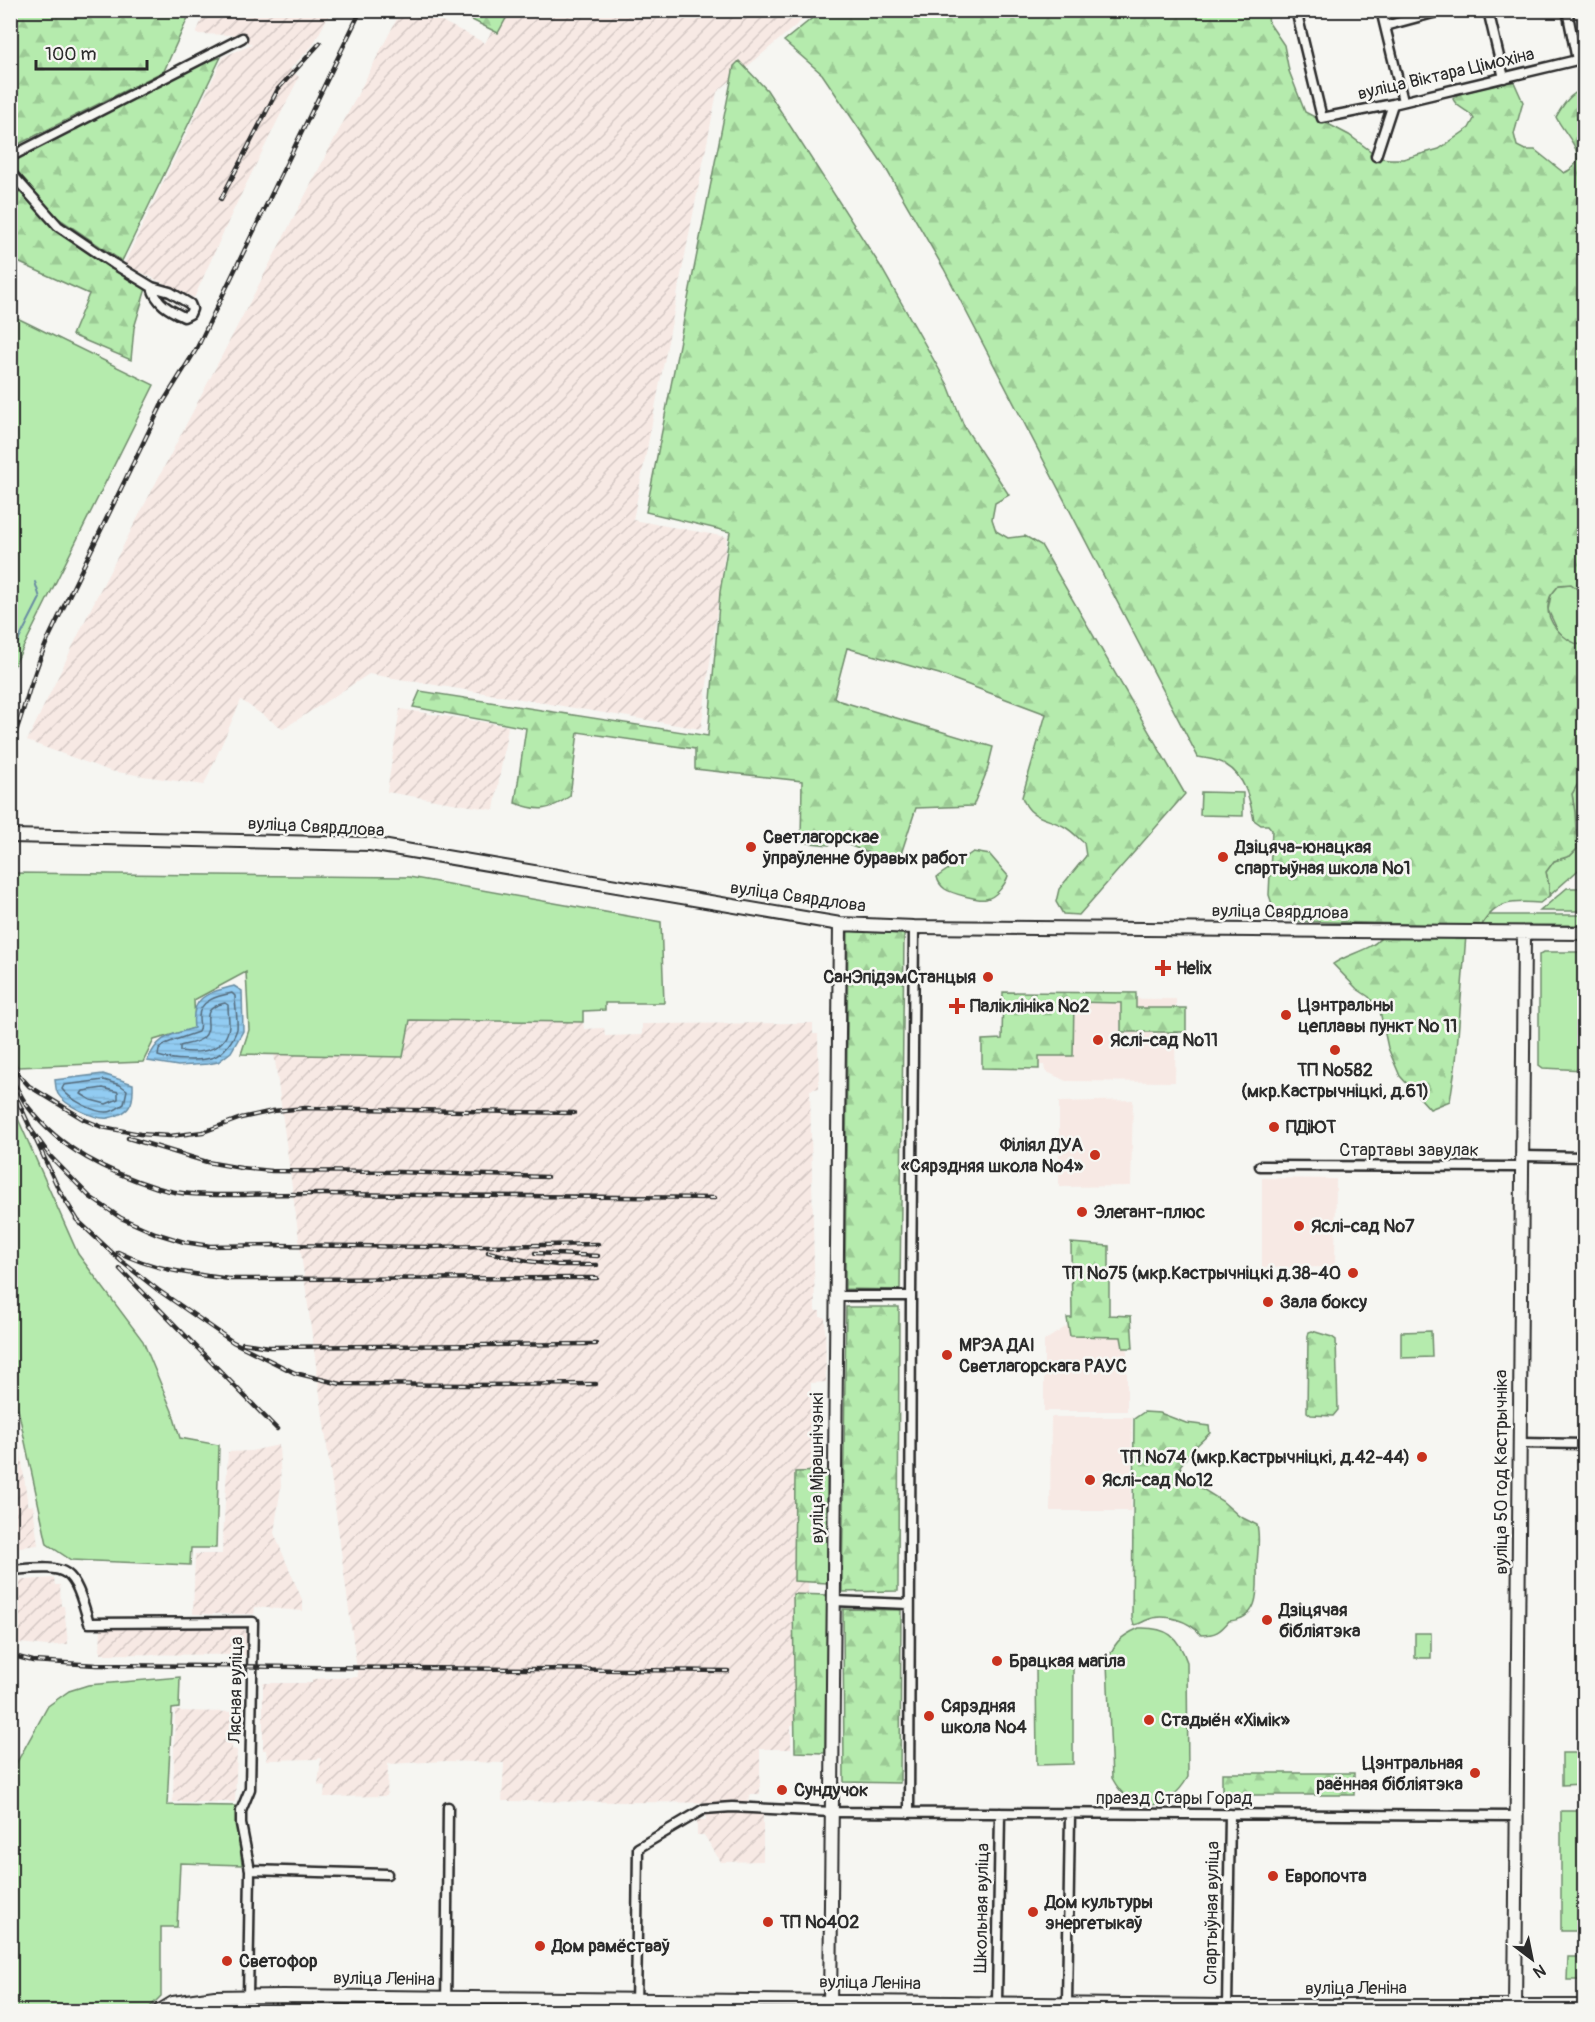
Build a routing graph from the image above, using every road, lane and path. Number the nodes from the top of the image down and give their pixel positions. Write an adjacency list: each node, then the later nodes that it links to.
1 (1296, 10): 11 (street, вуліца Віктара Цімохіна)
2 (1381, 10): 6 (street)
3 (1444, 10): 6 (street)
4 (1488, 10): 10 (street)
5 (1567, 10): 9 (street)
6 (1385, 26): 11 (street)
7 (242, 38): 13 (street)
8 (1584, 54): 9 (street)
9 (1577, 60): 10 (street, вуліца Віктара Цімохіна)
10 (1504, 78): 11 (street, вуліца Віктара Цімохіна)
11 (1398, 103): 12 (street)
12 (1376, 156)
13 (10, 157)
14 (10, 172): 15 (street)
15 (152, 287): 15 (street)
16 (10, 836): 17 (street, вуліца Свярдлова)
17 (840, 924): 18 (street, вуліца Свярдлова); 24 (street, вуліца Мірашнічэнкі)
18 (914, 927): 19 (street, вуліца Свярдлова); 25 (street)
19 (1524, 933): 20 (street, вуліца Свярдлова); 22 (street, вуліца 50 год Кастрычніка)
20 (1584, 933)
21 (1584, 1157): 22 (street, Стартавы завулак)
22 (1522, 1162): 23 (street, Стартавы завулак); 26 (street, вуліца 50 год Кастрычніка)
23 (1260, 1166)
24 (837, 1296): 25 (street); 29 (street, вуліца Мірашнічэнкі)
25 (911, 1296): 30 (street)
26 (1520, 1443): 27 (street); 37 (street, вуліца 50 год Кастрычніка)
27 (1584, 1444)
28 (10, 1570): 38 (street, Лясная вуліца)
29 (834, 1601): 30 (street); 32 (street, вуліца Мірашнічэнкі)
30 (909, 1604): 33 (street)
31 (448, 1807): 41 (street)
32 (832, 1812): 33 (street, праезд Стары Горад); 44 (street, праезд Стары Горад); 45 (street, вуліца Мірашнічэнкі)
33 (909, 1813): 34 (street, праезд Стары Горад)
34 (1000, 1813): 35 (street, праезд Стары Горад); 42 (street, Школьная вуліца)
35 (1070, 1814): 36 (street, праезд Стары Горад); 43 (street)
36 (1230, 1814): 37 (street, праезд Стары Горад); 49 (street, Спартыўная вуліца)
37 (1516, 1816): 48 (street, вуліца 50 год Кастрычніка)
38 (250, 1870): 39 (street); 40 (street, Лясная вуліца)
39 (387, 1874)
40 (248, 1996): 41 (street, вуліца Леніна); 50 (street, вуліца Леніна)
41 (447, 1998): 44 (street, вуліца Леніна); 51 (street)
42 (997, 2003): 45 (street, вуліца Леніна); 47 (street, вуліца Леніна)
43 (1067, 2004): 47 (street, вуліца Леніна); 49 (street, вуліца Леніна)
44 (636, 2005): 45 (street, вуліца Леніна)
45 (830, 2006)
46 (1584, 2006): 48 (street, вуліца Леніна)
47 (1027, 2007)
48 (1515, 2008): 49 (street, вуліца Леніна)
49 (1227, 2009)
50 (158, 2012)
51 (446, 2012)

